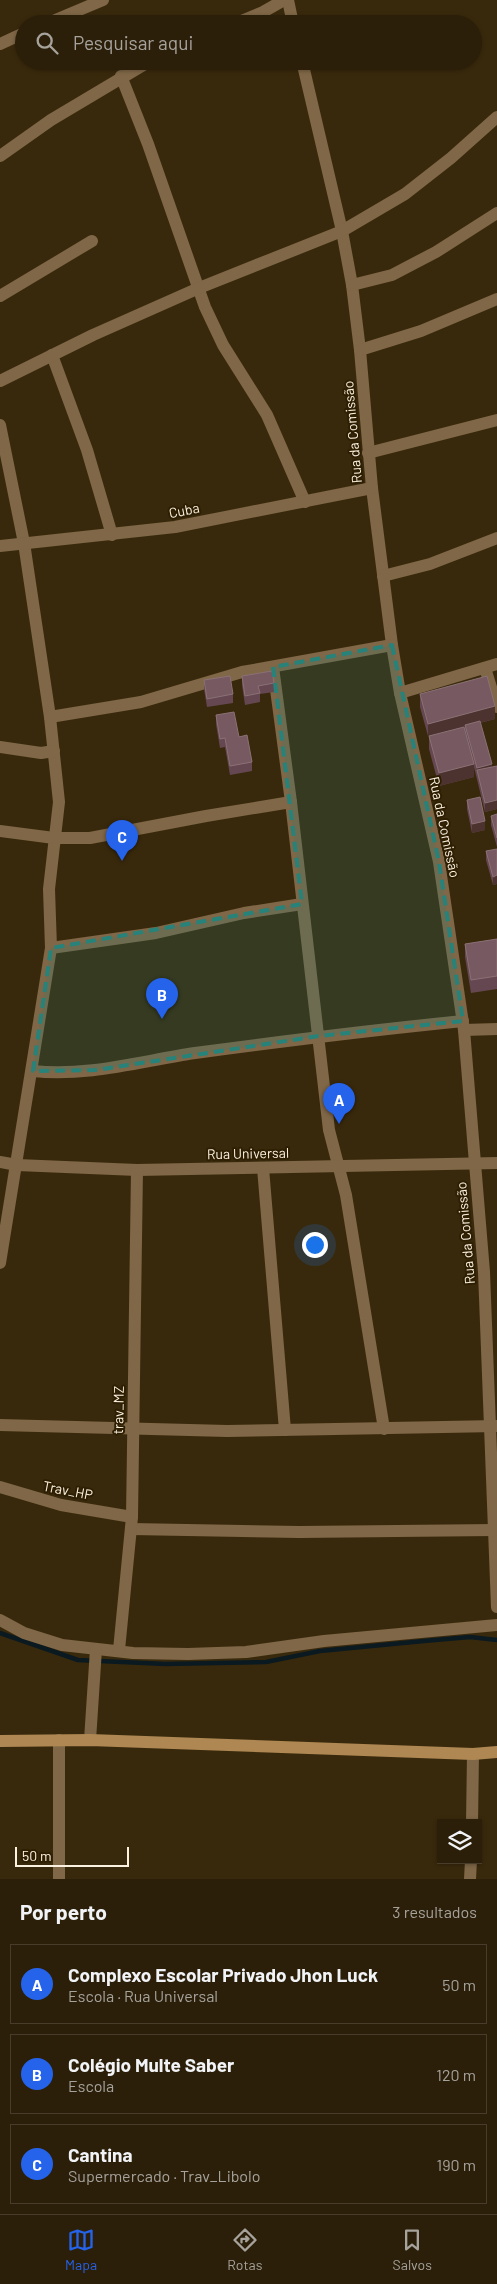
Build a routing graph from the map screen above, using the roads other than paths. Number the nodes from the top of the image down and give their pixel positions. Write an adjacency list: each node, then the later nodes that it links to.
1 (103, 0): 4 (street)
2 (284, 0): 5 (street)
3 (288, 0): 6 (street)
4 (67, 15)
5 (256, 15)
6 (291, 15)
7 (15, 37): 8 (street)
8 (0, 44)
9 (133, 70): 11 (street)
10 (304, 70): 15 (street, Rua da Comissão)
11 (121, 76): 13 (street); 18 (street)
12 (497, 118): 15 (street)
13 (0, 156)
14 (497, 213): 17 (street)
15 (342, 231): 17 (street, Rua da Comissão); 18 (street)
16 (92, 241): 19 (street)
17 (352, 284): 21 (street, Rua da Comissão)
18 (199, 288): 22 (street); 28 (street)
19 (0, 296)
20 (497, 299): 21 (street)
21 (360, 350): 26 (street, Rua da Comissão)
22 (52, 355): 23 (street); 29 (street)
23 (0, 381)
24 (497, 420): 26 (street)
25 (0, 425): 31 (street)
26 (368, 454): 27 (street, Rua da Comissão)
27 (372, 488): 28 (street, Cuba); 33 (street, Rua da Comissão)
28 (305, 502): 29 (street, Cuba)
29 (112, 535): 31 (street, Cuba)
30 (497, 538): 33 (street)
31 (24, 543): 32 (street, Cuba); 39 (street)
32 (0, 546)
33 (383, 576): 34 (street, Rua da Comissão)
34 (392, 645): 36 (street); 37 (street, Rua da Comissão)
35 (491, 666): 37 (street); 38 (street)
36 (273, 667): 39 (street); 42 (street)
37 (400, 693): 47 (street, Rua da Comissão)
38 (497, 707)
39 (50, 717): 41 (street)
40 (0, 747): 41 (street)
41 (54, 751): 44 (street)
42 (291, 802): 44 (street); 45 (street)
43 (0, 831): 44 (street)
44 (54, 838): 46 (street)
45 (302, 904): 46 (street); 49 (street)
46 (51, 948): 50 (street)
47 (464, 1026): 48 (street); 49 (street); 52 (street, Rua da Comissão)
48 (497, 1029)
49 (319, 1036): 50 (street); 55 (street)
50 (33, 1071): 54 (street)
51 (0, 1162): 54 (street, Rua Universal)
52 (474, 1162): 53 (street, Rua Universal); 55 (street, Rua Universal); 60 (street, Rua da Comissão)
53 (497, 1163)
54 (17, 1165): 57 (street, Rua Universal); 58 (street)
55 (337, 1166): 56 (street, Rua Universal); 62 (street)
56 (263, 1168): 57 (street, Rua Universal); 63 (street)
57 (137, 1170): 61 (street, trav_MZ)
58 (0, 1263)
59 (0, 1425): 61 (street)
60 (494, 1426): 62 (street); 66 (street, Rua da Comissão)
61 (133, 1429): 63 (street); 65 (street, trav_MZ)
62 (384, 1429): 63 (street)
63 (285, 1430)
64 (0, 1487): 65 (street, Trav_HP)
65 (132, 1522): 66 (street, Trav_HP); 71 (street, trav_MZ)
66 (495, 1530): 67 (street, Rua da Comissão)
67 (497, 1607)
68 (0, 1620): 70 (street)
69 (497, 1625): 71 (street)
70 (96, 1649): 71 (street); 74 (street)
71 (119, 1650)
72 (0, 1740): 73 (street)
73 (59, 1740): 74 (street); 79 (street)
74 (90, 1740): 76 (street)
75 (497, 1752): 76 (street)
76 (473, 1754): 77 (street)
77 (472, 1819)
78 (471, 1864): 80 (street)
79 (59, 1879)
80 (470, 1879)

